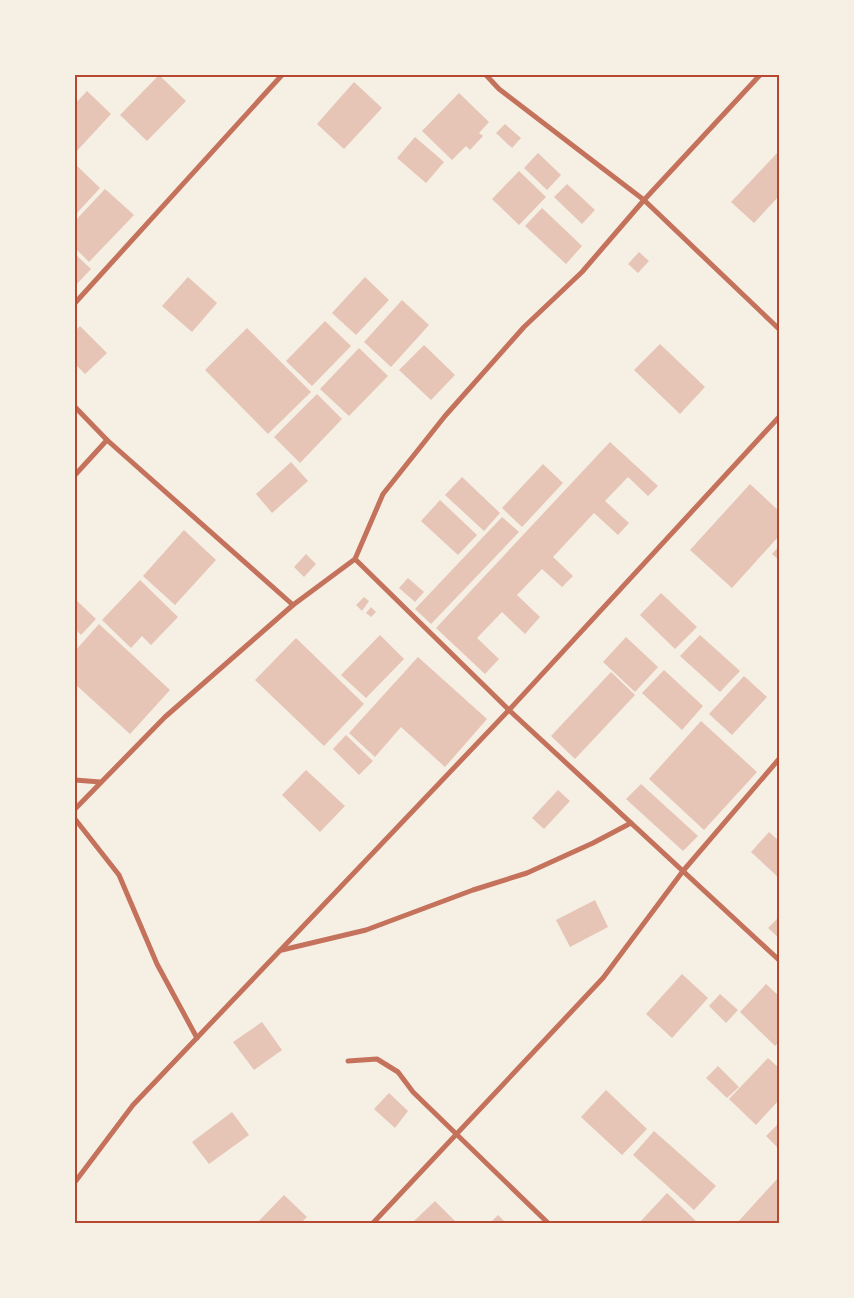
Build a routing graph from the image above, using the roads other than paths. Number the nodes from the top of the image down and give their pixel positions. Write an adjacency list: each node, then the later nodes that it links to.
1 (282, 75): 5 (street)
2 (486, 75): 4 (street)
3 (760, 75): 4 (street)
4 (644, 200): 6 (street); 11 (street)
5 (75, 303)
6 (779, 329)
7 (75, 407): 9 (street)
8 (779, 417): 13 (street)
9 (107, 440): 10 (street); 12 (street)
10 (75, 475)
11 (355, 559): 12 (street); 13 (street)
12 (293, 605): 16 (street)
13 (509, 710): 19 (street); 21 (street)
14 (779, 759): 20 (street)
15 (75, 780): 16 (street)
16 (100, 782): 17 (street)
17 (75, 809)
18 (75, 819): 23 (street)
19 (631, 823): 20 (street); 21 (street)
20 (683, 871): 22 (street); 25 (street)
21 (281, 950): 23 (street)
22 (779, 960)
23 (197, 1038): 26 (street)
24 (348, 1060): 25 (street)
25 (457, 1133): 27 (street); 28 (street)
26 (75, 1182)
27 (372, 1223)
28 (548, 1223)

